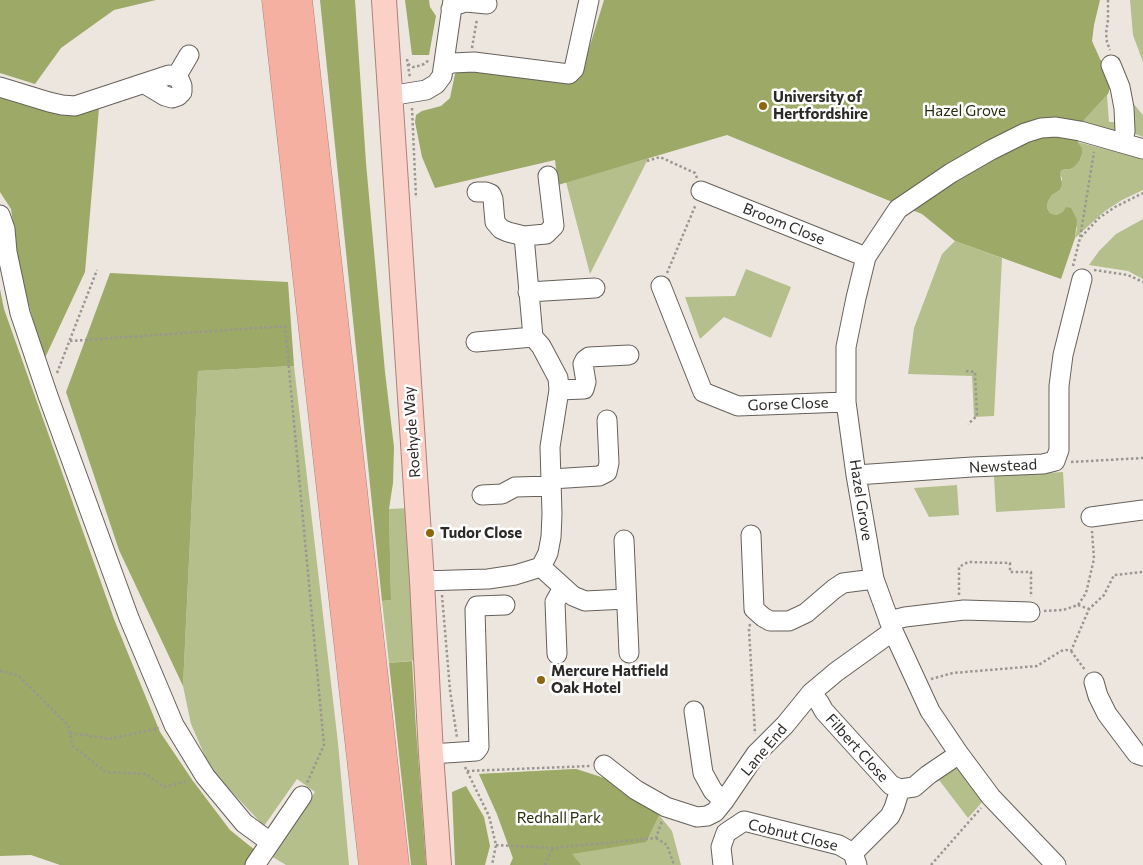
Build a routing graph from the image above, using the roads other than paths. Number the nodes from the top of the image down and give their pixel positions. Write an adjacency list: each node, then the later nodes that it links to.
1 (265, 0): 9 (highway)
2 (276, 0): 9 (highway)
3 (298, 0): 63 (highway)
4 (384, 0): 13 (main road, Roehyde Way)
5 (588, 0): 11 (street)
6 (452, 4): 7 (street); 11 (street)
7 (484, 4)
8 (189, 55): 12 (street)
9 (284, 64): 62 (highway)
10 (1111, 65): 14 (street)
11 (444, 66): 13 (street)
12 (0, 87)
13 (389, 96): 41 (main road, Roehyde Way)
14 (1123, 143): 15 (street, Hazel Grove); 21 (street, Hazel Grove)
15 (1143, 148)
16 (548, 176): 20 (street)
17 (701, 191): 21 (street, Broom Close)
18 (477, 192): 20 (street)
19 (0, 215): 59 (street)
20 (524, 236): 25 (street)
21 (866, 257): 30 (street, Hazel Grove)
22 (1084, 272): 32 (street, Newstead)
23 (661, 286): 30 (street, Gorse Close)
24 (595, 288): 25 (street)
25 (528, 292): 26 (street)
26 (532, 337): 27 (street); 29 (street)
27 (476, 342)
28 (629, 355): 29 (street)
29 (559, 390): 33 (street)
30 (846, 402): 32 (street, Hazel Grove)
31 (607, 420): 33 (street)
32 (856, 475): 40 (street, Hazel Grove)
33 (551, 483): 34 (street); 39 (street)
34 (482, 495)
35 (1143, 510): 36 (street)
36 (1091, 517)
37 (751, 535): 40 (street)
38 (624, 540): 43 (street)
39 (541, 567): 41 (street); 42 (street)
40 (874, 579): 46 (street, Hazel Grove)
41 (422, 581): 52 (main road, Roehyde Way)
42 (563, 588): 43 (street); 47 (street)
43 (626, 599): 48 (street)
44 (505, 605): 52 (street)
45 (1030, 612): 46 (street, Lane End)
46 (891, 626): 53 (street, Hazel Grove); 58 (street, Lane End)
47 (557, 654)
48 (628, 654)
49 (1094, 682): 54 (street)
50 (819, 702): 56 (street, Filbert Close)
51 (694, 712): 58 (street)
52 (431, 754): 64 (main road, Roehyde Way)
53 (959, 754): 56 (street, Filbert Close); 66 (street, Hazel Grove)
54 (1143, 756)
55 (604, 765): 58 (street, Lane End)
56 (900, 789): 60 (street, Filbert Close)
57 (302, 796): 59 (street)
58 (724, 801)
59 (270, 842): 61 (street)
60 (855, 859): 65 (street, Cobnut Close)
61 (255, 865)
62 (373, 865)
63 (395, 865)
64 (439, 865)
65 (723, 865)
66 (1056, 865)

